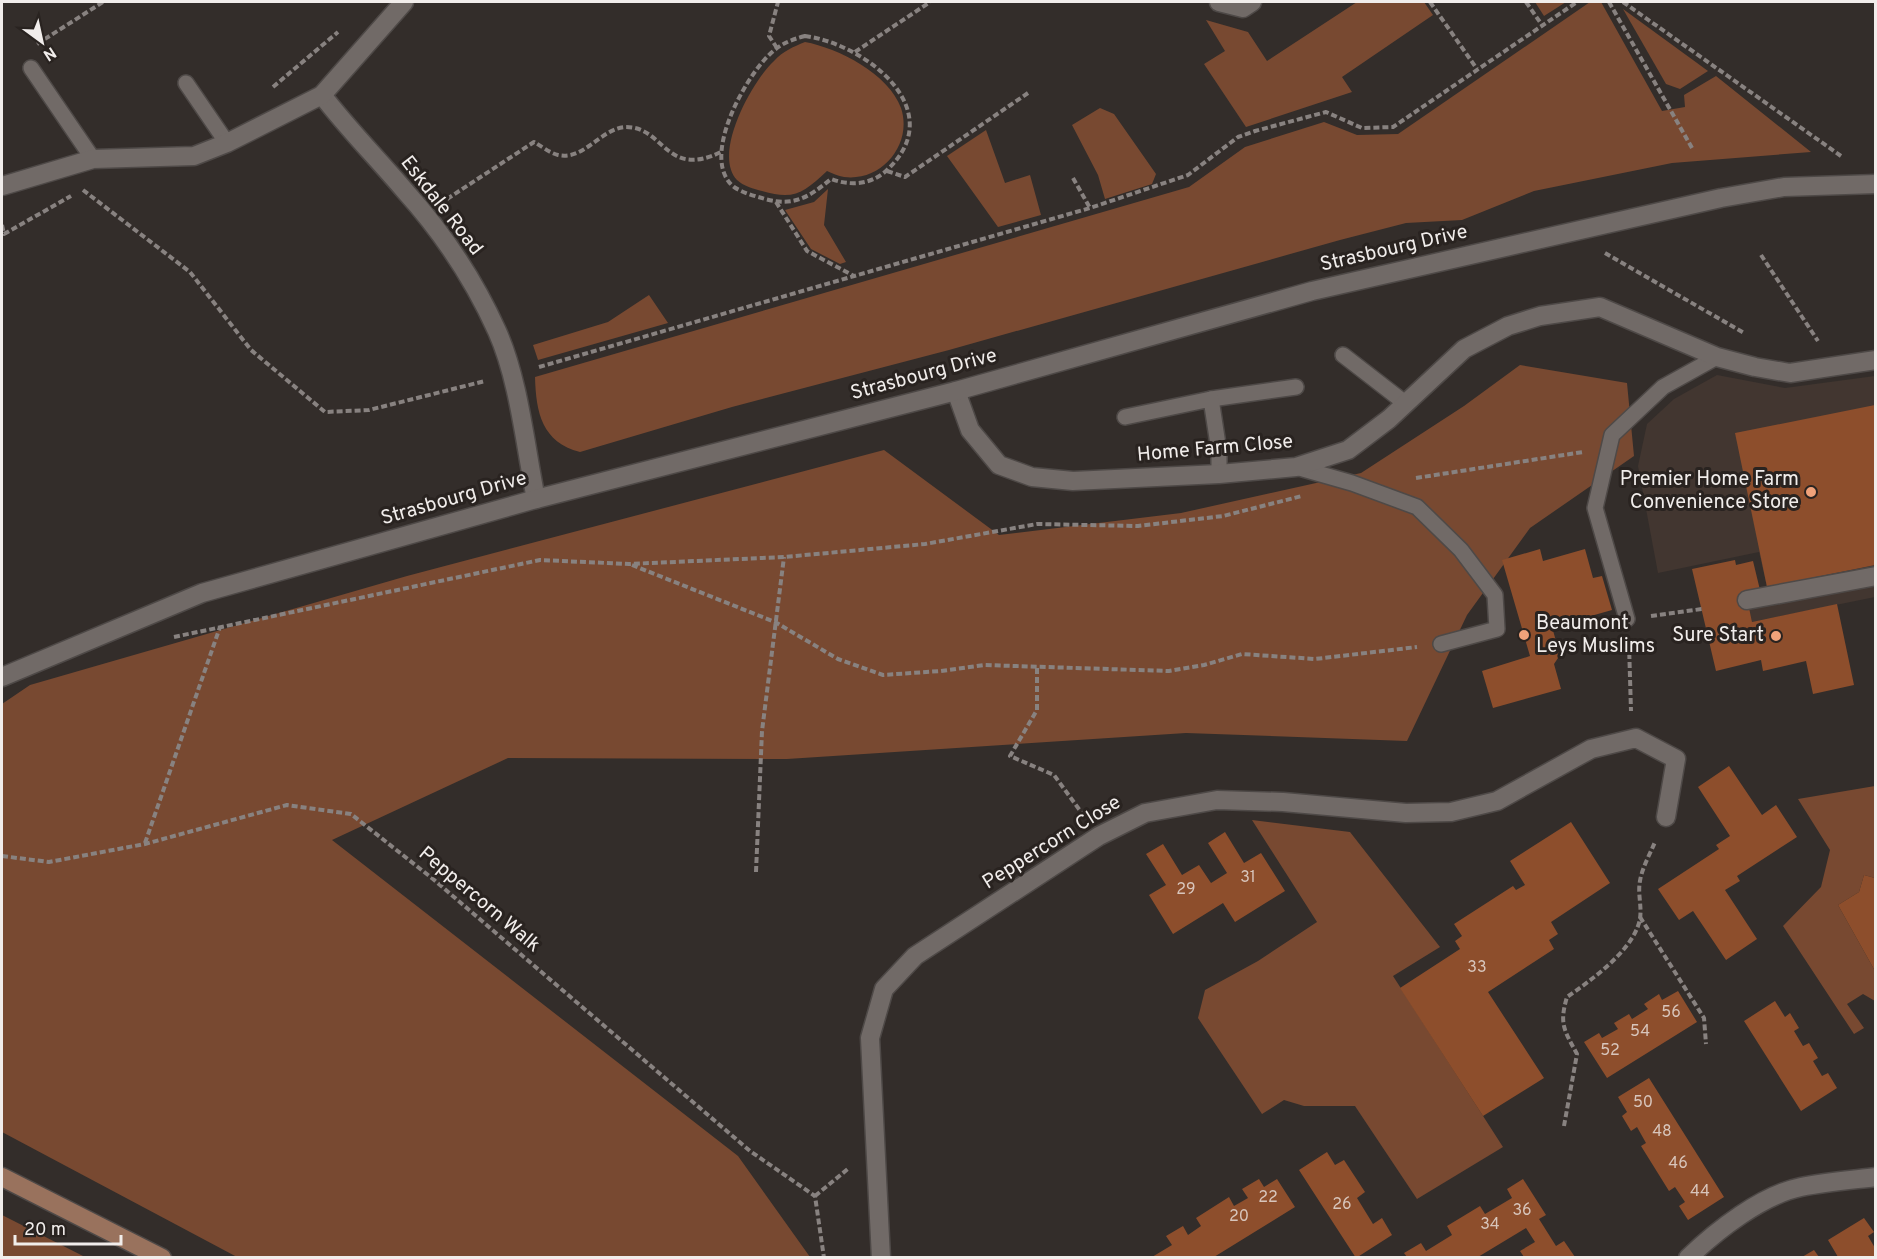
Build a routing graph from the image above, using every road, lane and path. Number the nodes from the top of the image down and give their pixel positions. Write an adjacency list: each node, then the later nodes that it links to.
1 (104, 2): 14 (path)
2 (404, 2): 22 (street)
3 (778, 2): 15 (path)
4 (930, 2): 16 (path)
5 (1220, 2): 6 (street)
6 (1252, 2)
7 (1430, 2): 18 (path)
8 (1526, 2): 13 (path)
9 (1577, 2): 13 (path)
10 (1609, 2): 24 (path)
11 (1623, 2): 27 (path)
12 (345, 25): 20 (path)
13 (1542, 25): 18 (path)
14 (30, 48)
15 (777, 48): 16 (path); 25 (path)
16 (855, 52): 29 (path)
17 (31, 68): 26 (lane)
18 (1477, 69): 35 (path)
19 (186, 83): 23 (lane)
20 (265, 93)
21 (1028, 93): 29 (path)
22 (322, 94): 23 (street); 36 (street, Eskdale Road)
23 (227, 143): 26 (street)
24 (1692, 148)
25 (721, 152): 34 (path); 36 (path)
26 (93, 159): 28 (street)
27 (1848, 162)
28 (56, 170): 32 (street); 46 (path)
29 (887, 171): 34 (path)
30 (1073, 178): 35 (path)
31 (1875, 184): 38 (street, Strasbourg Drive)
32 (2, 186)
33 (72, 195): 37 (path)
34 (776, 202): 40 (path)
35 (1090, 208): 40 (path)
36 (424, 215): 46 (street, Eskdale Road)
37 (2, 225)
38 (1570, 232): 41 (path); 48 (street, Strasbourg Drive)
39 (1761, 255): 45 (path)
40 (854, 276): 46 (path)
41 (1747, 335)
42 (1343, 355): 50 (lane)
43 (1717, 357): 45 (street, Home Farm Close); 50 (street, Home Farm Close); 52 (lane)
44 (1875, 360): 45 (street, Home Farm Close)
45 (1835, 366)
46 (511, 375): 57 (street, Eskdale Road)
47 (1296, 387): 49 (lane)
48 (956, 391): 54 (street, Home Farm Close); 57 (street, Strasbourg Drive)
49 (1211, 399): 51 (lane); 54 (lane)
50 (1406, 403): 53 (street, Home Farm Close)
51 (1125, 417)
52 (1609, 448): 55 (path); 63 (lane)
53 (1296, 467): 54 (street, Home Farm Close); 67 (lane)
54 (1219, 474)
55 (1408, 479)
56 (1310, 495): 58 (path)
57 (536, 499): 69 (street, Strasbourg Drive)
58 (784, 557): 59 (path); 64 (path)
59 (628, 564): 64 (path); 65 (path)
60 (1875, 576): 61 (street)
61 (1747, 600)
62 (1701, 609): 63 (path)
63 (1627, 619): 70 (path)
64 (775, 622): 68 (path); 75 (path)
65 (220, 627): 66 (path); 73 (path)
66 (171, 638)
67 (1441, 644): 68 (path)
68 (1036, 668): 72 (path)
69 (2, 677)
70 (1636, 738): 71 (street); 72 (street, Peppercorn Close)
71 (1666, 817): 76 (path)
72 (1099, 836): 79 (street, Peppercorn Close)
73 (145, 844): 74 (path, Peppercorn Walk); 82 (path, Peppercorn Walk)
74 (2, 856)
75 (756, 872)
76 (1640, 918): 77 (path); 78 (path)
77 (1706, 1044)
78 (1564, 1126)
79 (875, 1145): 82 (path); 85 (street, Peppercorn Close)
80 (2, 1177): 83 (street)
81 (1875, 1177): 86 (street)
82 (815, 1196): 84 (path)
83 (162, 1257)
84 (824, 1257)
85 (881, 1257)
86 (1688, 1257)

